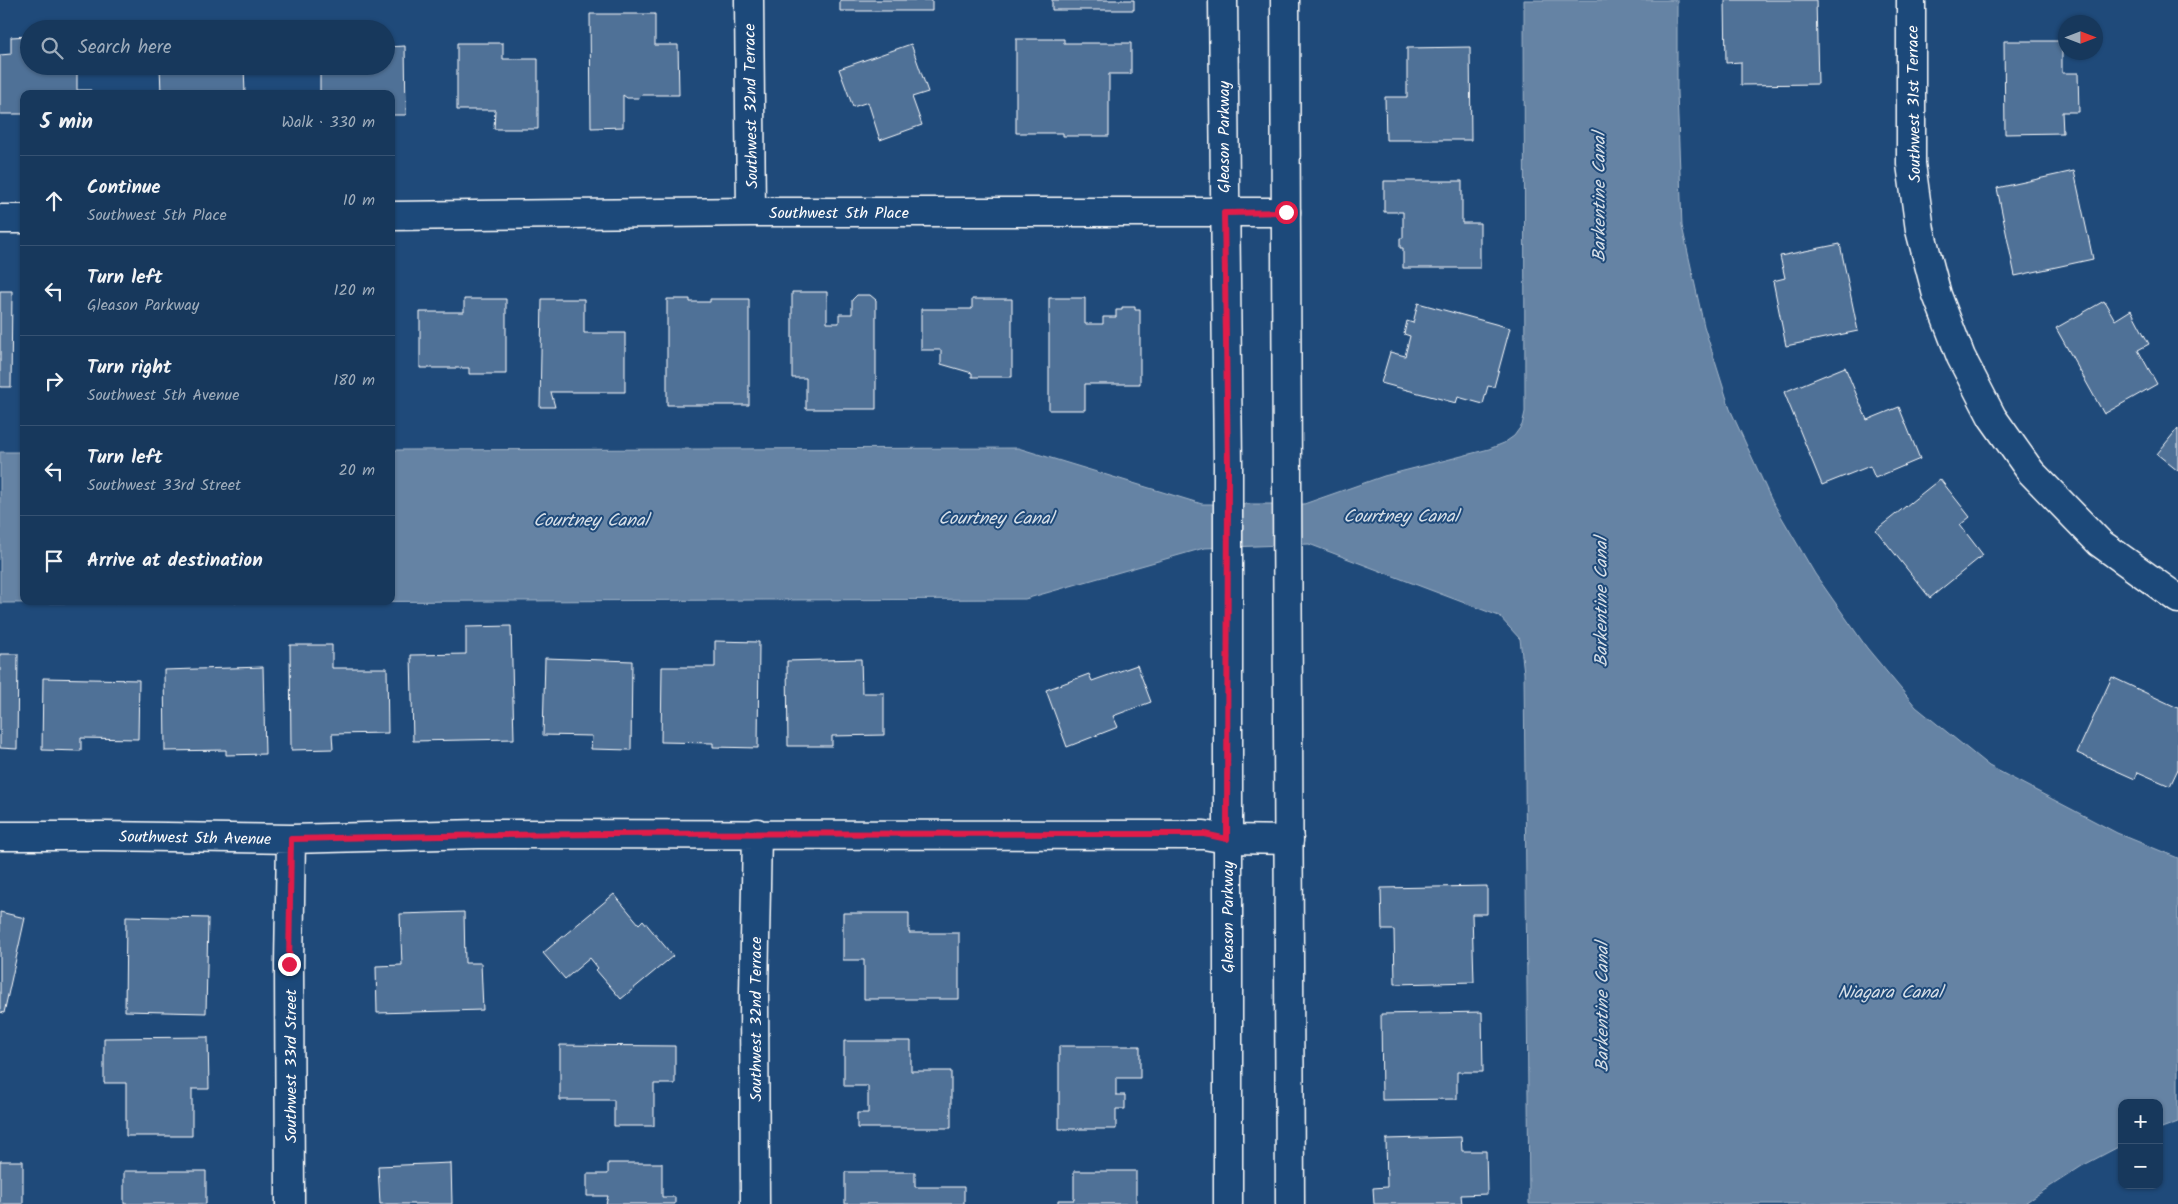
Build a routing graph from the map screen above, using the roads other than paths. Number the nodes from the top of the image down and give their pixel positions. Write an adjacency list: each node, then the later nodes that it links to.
1 (749, 0): 5 (street, Southwest 32nd Terrace)
2 (1223, 0): 7 (street, Gleason Parkway)
3 (1285, 0): 6 (street)
4 (1911, 0): 11 (street, Southwest 31st Terrace)
5 (751, 212): 7 (street, Southwest 5th Place); 8 (street, Southwest 5th Place)
6 (1286, 212): 7 (street, Southwest 5th Place); 16 (street)
7 (1224, 213): 15 (street, Gleason Parkway)
8 (395, 216)
9 (0, 219): 10 (street)
10 (20, 219)
11 (2178, 600)
12 (757, 833): 14 (street, Southwest 5th Avenue); 15 (street, Southwest 5th Avenue); 18 (street, Southwest 32nd Terrace)
13 (0, 836): 14 (street, Southwest 5th Avenue)
14 (291, 839): 17 (street, Southwest 33rd Street)
15 (1227, 839): 16 (street, Southwest 5th Avenue); 19 (street, Gleason Parkway)
16 (1289, 840): 20 (street)
17 (290, 1204)
18 (755, 1204)
19 (1228, 1204)
20 (1290, 1204)

